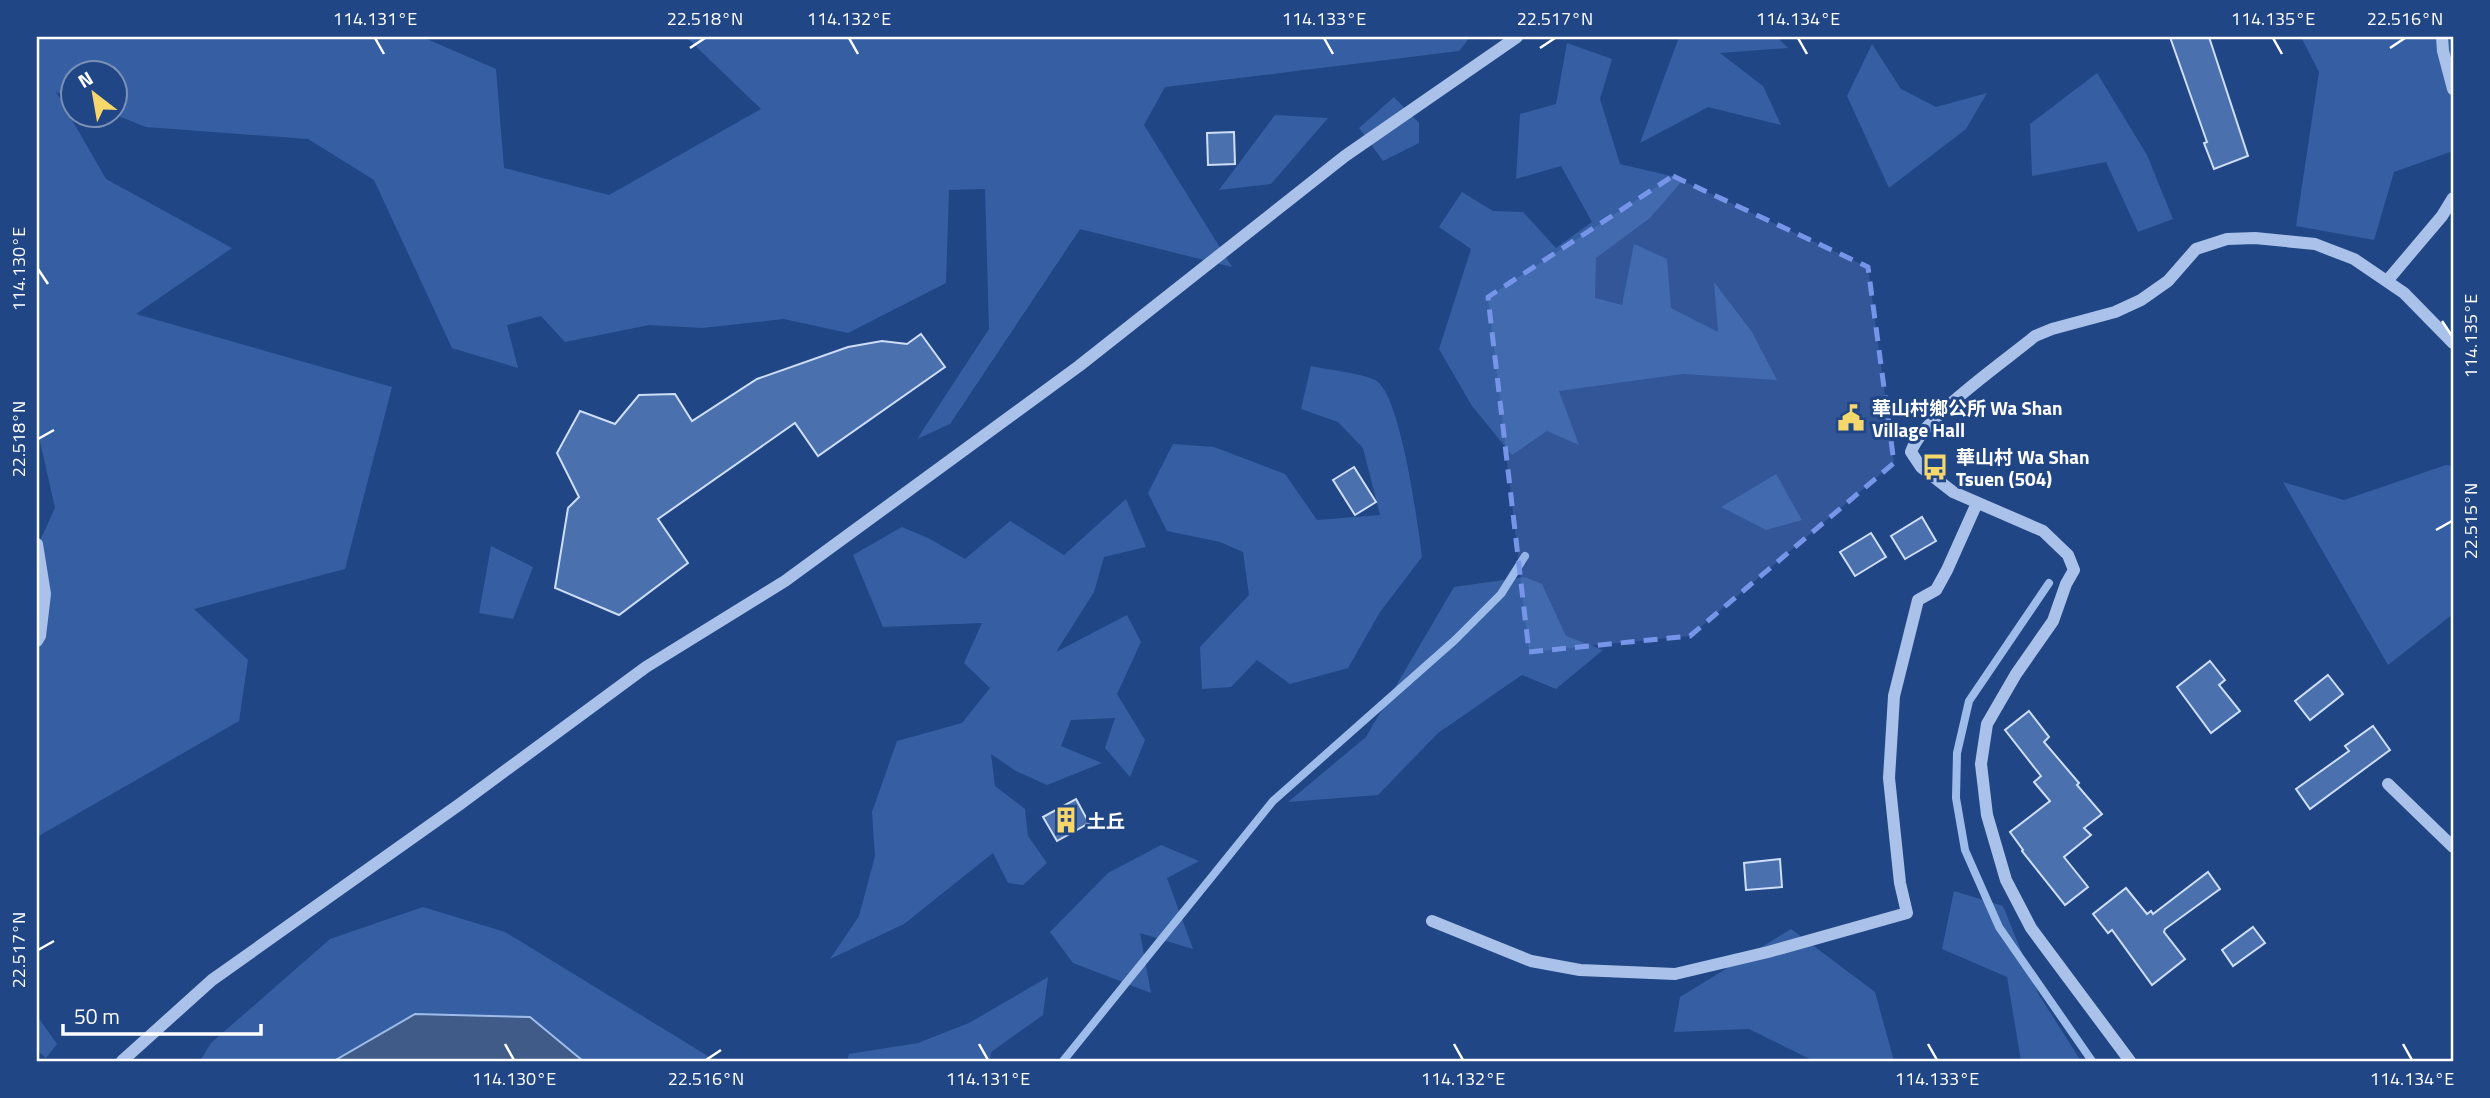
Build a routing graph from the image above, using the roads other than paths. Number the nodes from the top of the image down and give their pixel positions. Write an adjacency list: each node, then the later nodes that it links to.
1 (1517, 37): 13 (street)
2 (2442, 37): 3 (street)
3 (2453, 89)
4 (2453, 198): 5 (street)
5 (2387, 281): 6 (street); 7 (street)
6 (2453, 344)
7 (1977, 503): 12 (street); 14 (street)
8 (37, 544): 9 (street)
9 (37, 641)
10 (2388, 784): 11 (street)
11 (2453, 847)
12 (1432, 921)
13 (122, 1061)
14 (2130, 1061)

